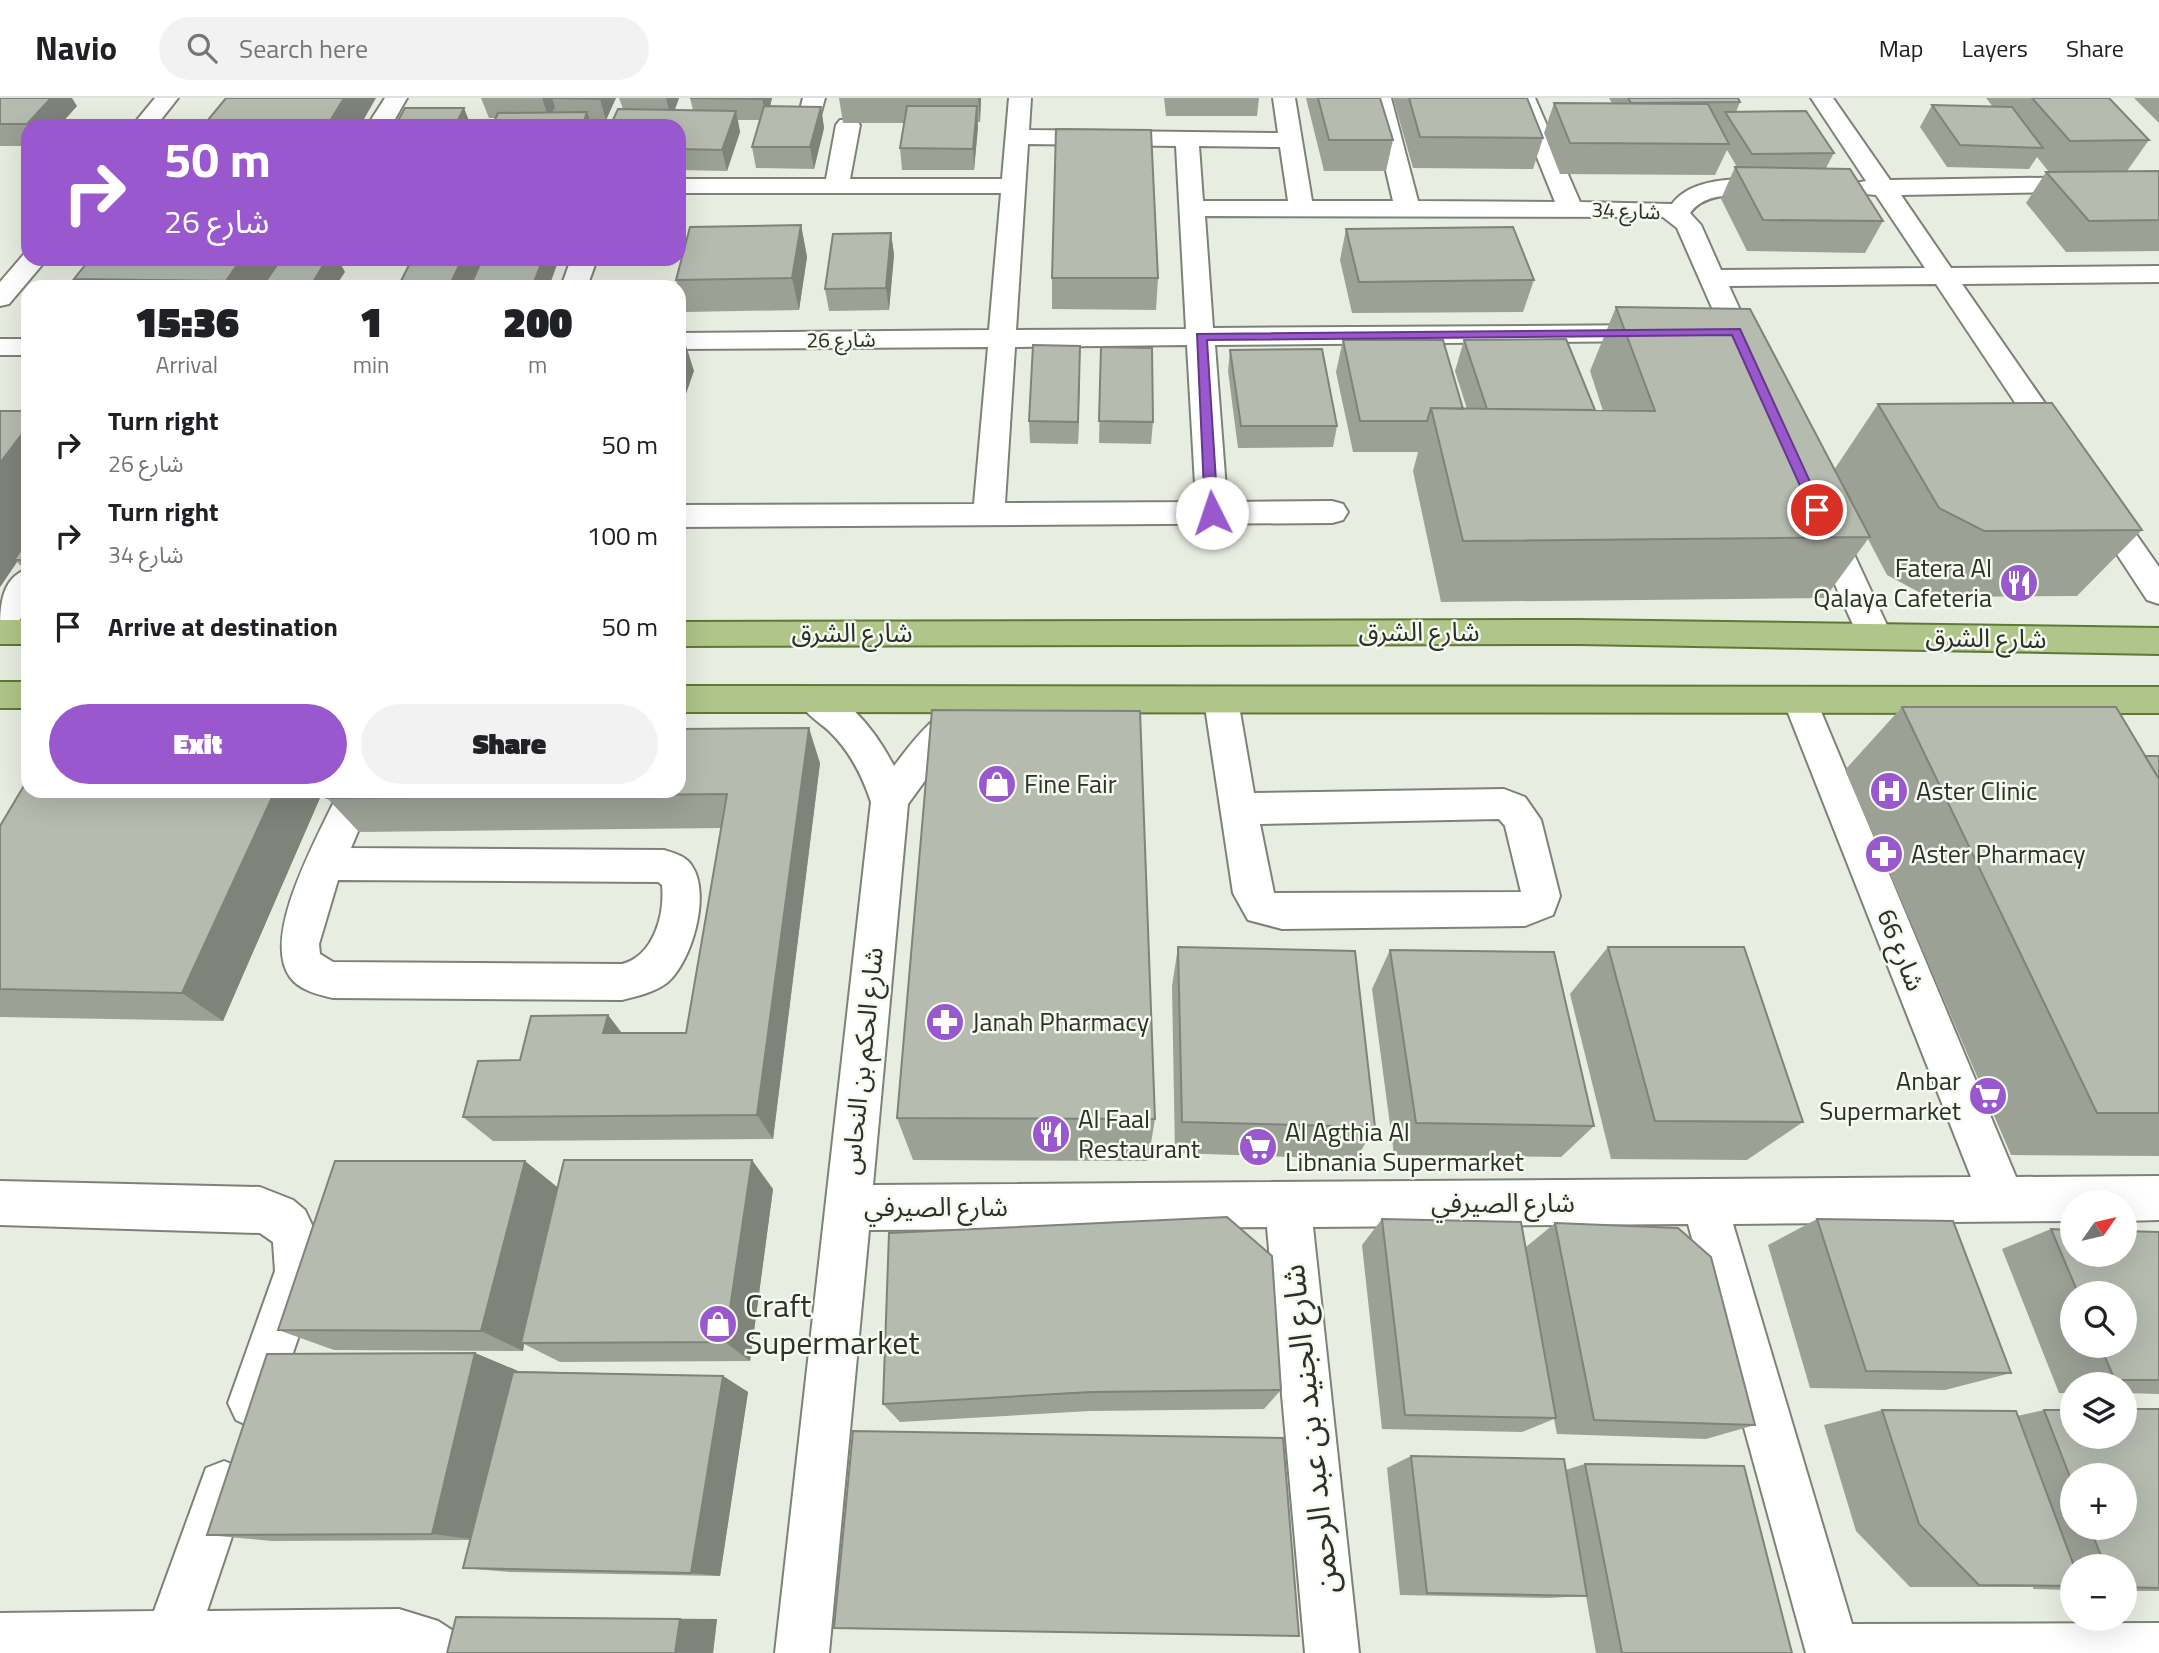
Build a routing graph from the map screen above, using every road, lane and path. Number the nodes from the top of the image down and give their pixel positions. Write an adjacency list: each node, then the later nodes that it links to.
1 (167, 98): 9 (street)
2 (396, 98): 10 (street)
3 (814, 98): 11 (street)
4 (1020, 98): 13 (street)
5 (1284, 98): 15 (street)
6 (1380, 98): 26 (street)
7 (1524, 98): 27 (street)
8 (1822, 98): 21 (street)
9 (150, 119)
10 (383, 119)
11 (808, 125)
12 (848, 125): 19 (street)
13 (1017, 137): 14 (street); 20 (street)
14 (1187, 139): 15 (street); 24 (street)
15 (1291, 140): 25 (street)
16 (2142, 160): 17 (street)
17 (2159, 181): 21 (street)
18 (686, 186): 19 (street)
19 (837, 186): 20 (street)
20 (1013, 186): 36 (street)
21 (1883, 187): 23 (street); 31 (street)
22 (1803, 188): 28 (street)
23 (1843, 188)
24 (1192, 208): 25 (street, شارع 34); 35 (street)
25 (1301, 208): 26 (street, شارع 34)
26 (1407, 209): 27 (street, شارع 34)
27 (1570, 209): 28 (street, شارع 34)
28 (1677, 214): 32 (street, شارع 34)
29 (27, 266): 33 (street)
30 (2159, 274): 31 (street)
31 (1943, 276): 32 (street); 47 (street)
32 (1711, 278): 34 (street, شارع 34)
33 (4, 288)
34 (1736, 332): 35 (street, شارع 26); 40 (street, شارع 34)
35 (1201, 336): 36 (street, شارع 26); 43 (street)
36 (1002, 338): 37 (street, شارع 26); 44 (street)
37 (686, 341)
38 (0, 347): 39 (street)
39 (21, 347)
40 (1759, 383)
41 (1811, 497): 52 (street)
42 (1332, 512): 43 (street)
43 (1212, 513): 44 (street)
44 (989, 514): 45 (street)
45 (686, 516)
46 (21, 591): 48 (street)
47 (2159, 592)
48 (0, 622)
49 (0, 632): 50 (main road)
50 (21, 632)
51 (686, 634): 52 (main road, شارع الشرق)
52 (1875, 636): 53 (main road, شارع الشرق)
53 (2159, 641)
54 (0, 695): 55 (main road)
55 (21, 695)
56 (686, 699): 57 (main road)
57 (815, 700): 61 (main road); 63 (street, شارع الحكم بن النحاس)
58 (1220, 700): 59 (main road); 61 (main road); 64 (street)
59 (1800, 700): 60 (main road); 67 (street, شارع 66)
60 (2159, 700)
61 (991, 701): 63 (street, شارع الحكم بن النحاس)
62 (354, 798): 65 (street)
63 (890, 802): 71 (street, شارع الحكم بن النحاس)
64 (1238, 809): 64 (street)
65 (326, 864): 65 (street)
66 (2159, 1198): 67 (street, شارع الصيرفي)
67 (2003, 1200): 68 (street, شارع الصيرفي)
68 (1704, 1202): 70 (street, شارع الصيرفي); 75 (street)
69 (0, 1203): 73 (street)
70 (1288, 1205): 71 (street, شارع الصيرفي); 78 (street, شارع الجنيد بن عبد الرحمن)
71 (847, 1208): 77 (street, شارع الحكم بن النحاس)
72 (0, 1640): 73 (street)
73 (169, 1646): 76 (street)
74 (2159, 1650): 75 (street)
75 (1833, 1652)
76 (439, 1653)
77 (802, 1653)
78 (1332, 1653)

